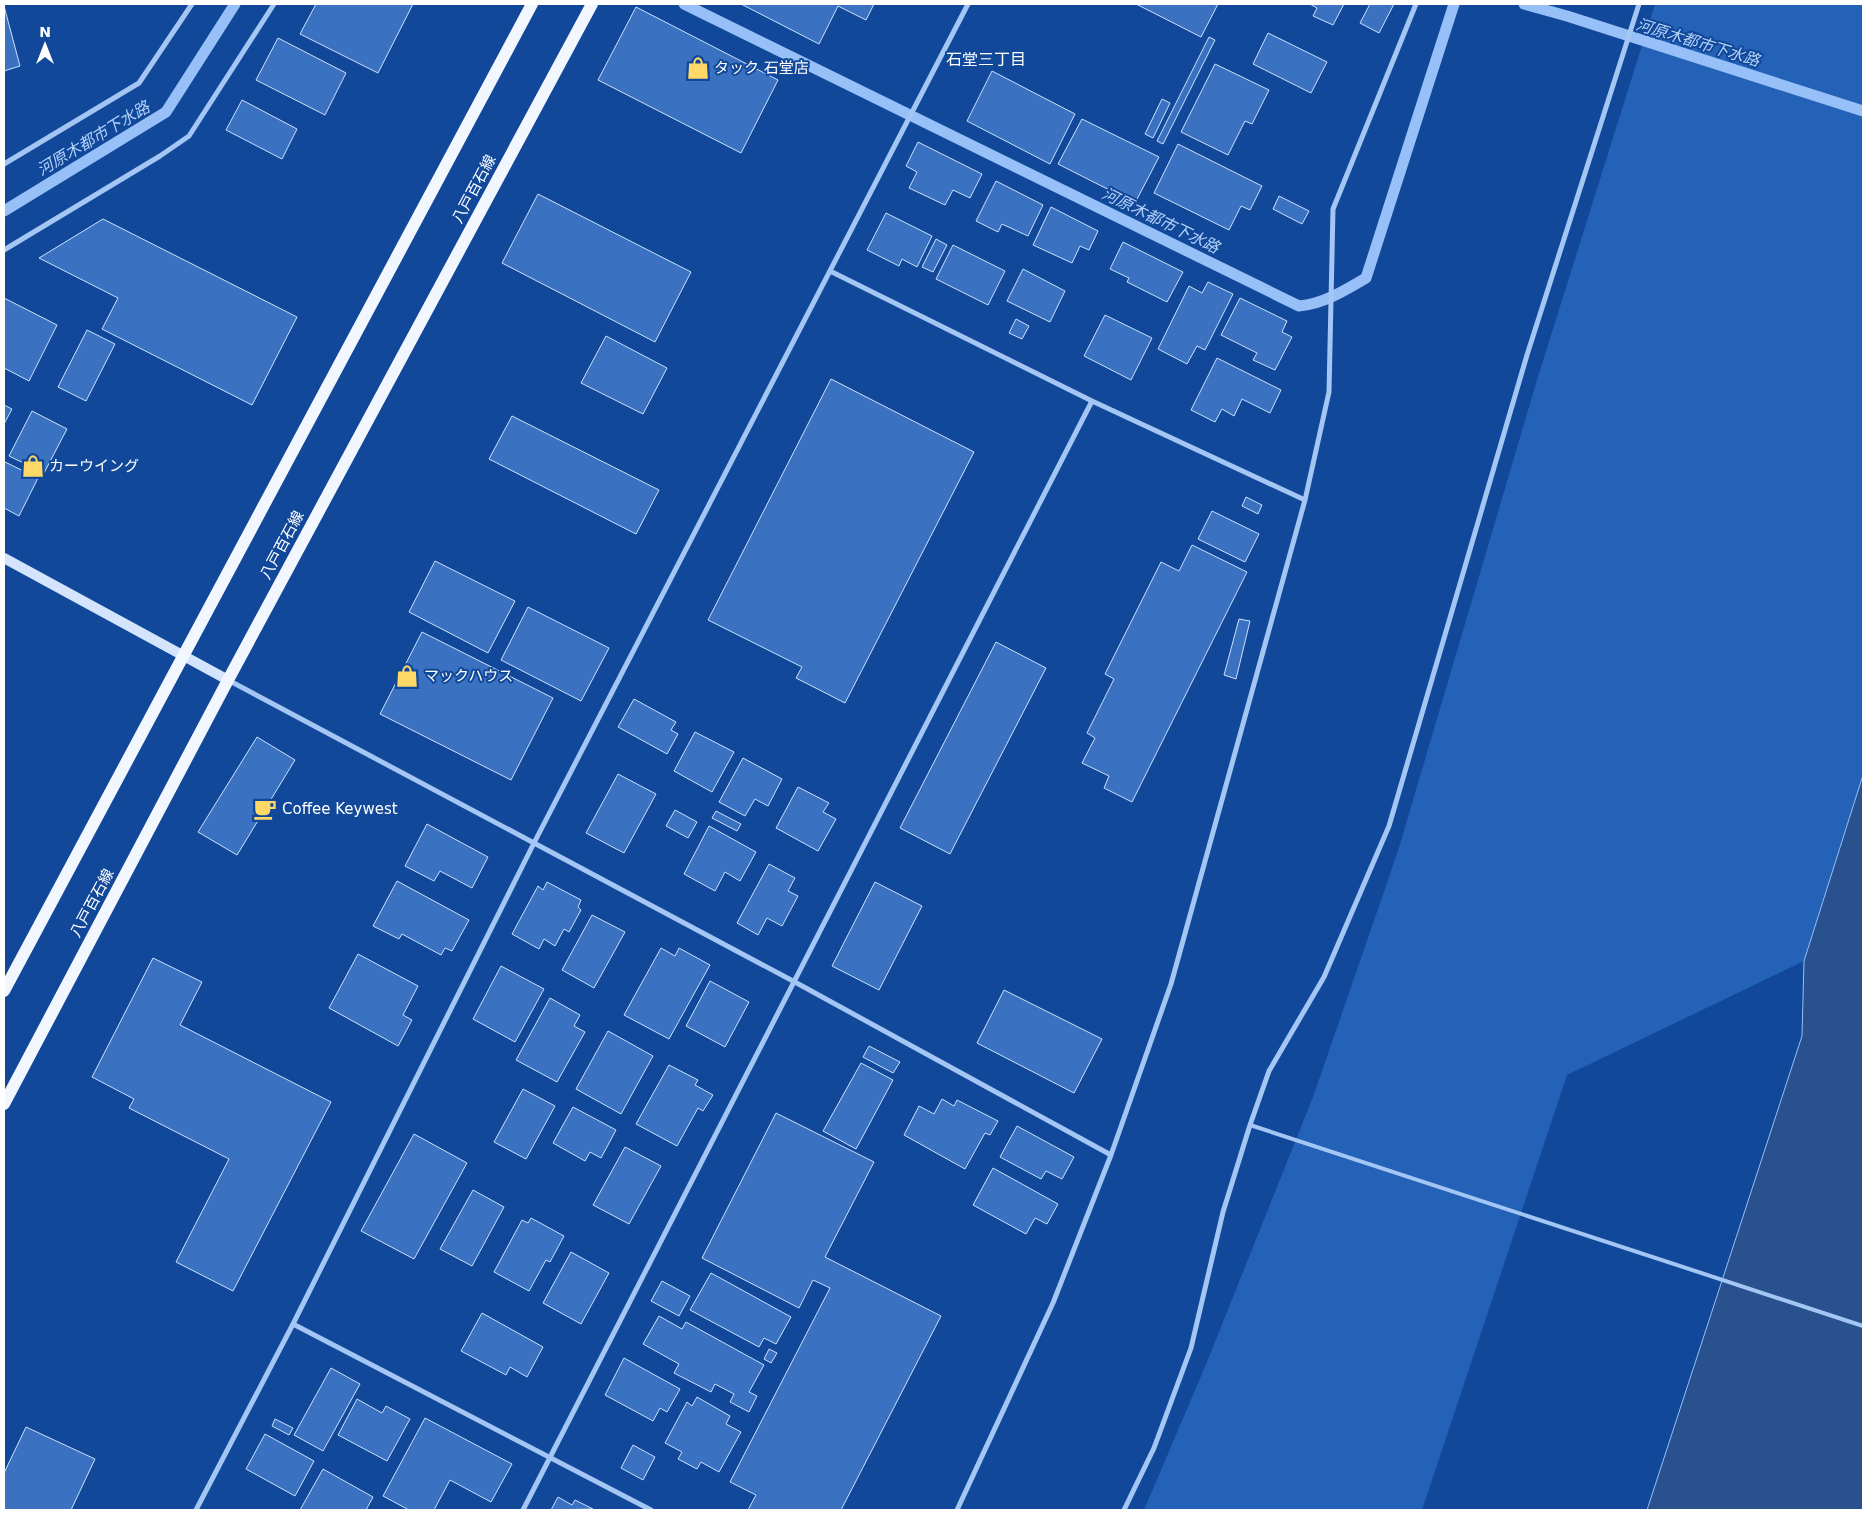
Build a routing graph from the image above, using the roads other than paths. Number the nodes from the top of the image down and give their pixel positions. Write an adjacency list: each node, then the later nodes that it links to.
1 (192, 4): 8 (street)
2 (274, 4): 9 (street)
3 (532, 4): 14 (main road)
4 (592, 4): 15 (main road, 八戸百石線)
5 (968, 4): 10 (street)
6 (1416, 4): 12 (street)
7 (1639, 4): 20 (street)
8 (4, 164)
9 (4, 250)
10 (830, 271): 11 (street); 16 (street)
11 (1092, 401): 12 (street); 17 (street)
12 (1305, 500): 21 (street)
13 (4, 558): 14 (street)
14 (182, 656): 15 (street); 18 (main road)
15 (228, 680): 16 (street); 19 (main road, 八戸百石線)
16 (534, 843): 17 (street); 22 (street)
17 (793, 981): 21 (street); 24 (street)
18 (4, 991)
19 (4, 1104)
20 (1250, 1124): 23 (lane); 29 (street)
21 (1111, 1155): 28 (street)
22 (293, 1324): 24 (street); 25 (street)
23 (1863, 1326)
24 (550, 1458): 26 (street); 27 (street)
25 (196, 1510)
26 (522, 1510)
27 (651, 1510)
28 (957, 1510)
29 (1124, 1510)

